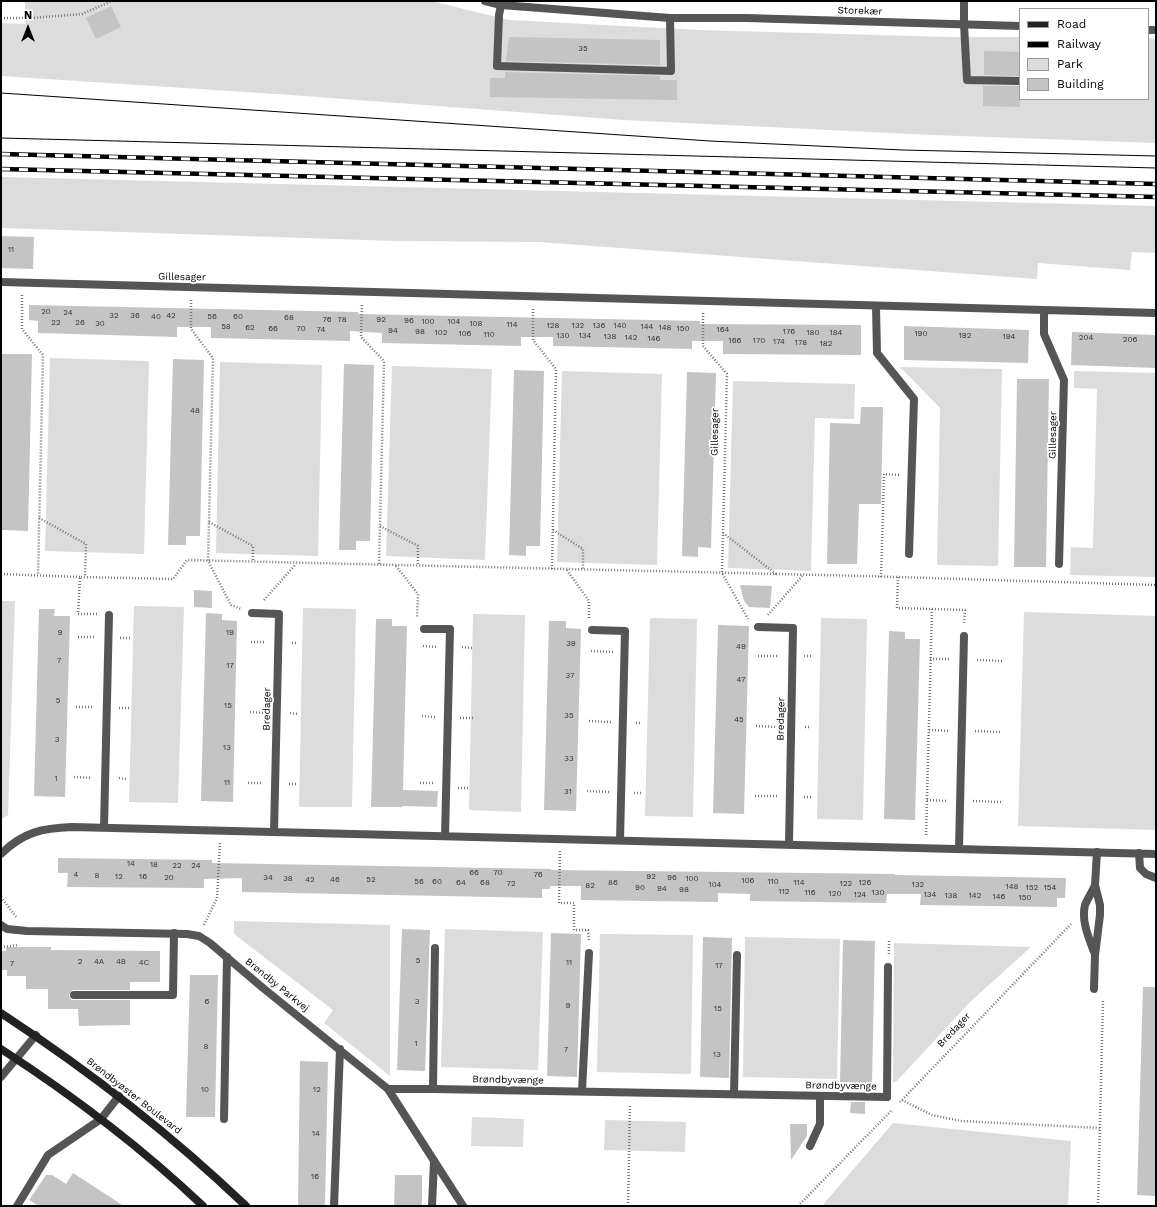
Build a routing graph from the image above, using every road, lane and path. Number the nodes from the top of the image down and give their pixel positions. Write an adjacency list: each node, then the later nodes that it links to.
1 (112, 1): 5 (path)
2 (485, 1): 4 (street, Storekær)
3 (964, 1): 7 (street)
4 (502, 3): 6 (street, Storekær); 6 (street)
5 (1, 18)
6 (670, 18): 7 (street, Storekær)
7 (964, 24): 8 (street, Storekær); 9 (street)
8 (1019, 26)
9 (1019, 81)
10 (1, 282): 11 (street, Gillesager)
11 (22, 283): 12 (street, Gillesager); 20 (path)
12 (191, 287): 13 (street, Gillesager); 21 (path)
13 (362, 292): 14 (street, Gillesager); 22 (path)
14 (533, 296): 15 (street, Gillesager); 23 (path)
15 (703, 301): 16 (street, Gillesager); 24 (path, Gillesager)
16 (876, 306): 17 (street, Gillesager); 19 (street)
17 (1044, 311): 18 (street, Gillesager); 29 (street, Gillesager)
18 (1156, 314)
19 (912, 476): 25 (street); 43 (path)
20 (39, 518): 39 (path); 42 (path)
21 (209, 522): 26 (path); 27 (path)
22 (380, 526): 30 (path); 32 (path)
23 (552, 530): 33 (path); 35 (path)
24 (723, 533): 36 (path, Gillesager); 38 (path)
25 (909, 554)
26 (208, 561): 27 (path); 42 (path); 47 (path)
27 (253, 562): 28 (path)
28 (297, 563): 30 (path); 47 (path)
29 (1059, 564)
30 (379, 565): 31 (path)
31 (396, 565): 32 (path); 50 (path)
32 (418, 566): 33 (path)
33 (552, 569): 34 (path)
34 (567, 570): 35 (path); 51 (path)
35 (583, 570): 36 (path)
36 (722, 573): 38 (path); 49 (path)
37 (1, 574): 39 (path)
38 (776, 574): 40 (path)
39 (38, 575): 41 (path)
40 (804, 575): 43 (path); 49 (path)
41 (80, 577): 42 (path); 48 (path)
42 (85, 577)
43 (881, 577): 44 (path)
44 (898, 577): 45 (path); 46 (path)
45 (1156, 585)
46 (932, 609): 52 (path); 60 (path)
47 (252, 613): 55 (street, Bredager)
48 (109, 614): 53 (street)
49 (758, 627): 59 (street, Bredager)
50 (424, 629): 56 (street)
51 (592, 630): 58 (street)
52 (964, 636): 61 (street)
53 (104, 828): 54 (street); 63 (street)
54 (220, 830): 55 (street); 74 (path)
55 (274, 832): 56 (street)
56 (444, 836): 57 (street)
57 (560, 839): 58 (street); 71 (path)
58 (620, 840): 59 (street)
59 (789, 844): 60 (street)
60 (925, 848): 61 (street)
61 (959, 848): 62 (street)
62 (1097, 852): 64 (street); 67 (street)
63 (1, 854)
64 (1139, 854): 65 (street); 66 (street)
65 (1156, 854)
66 (1156, 878)
67 (1095, 885): 78 (street); 78 (street)
68 (1, 897): 72 (path)
69 (1075, 920): 96 (path, Bredager)
70 (1, 925): 72 (street, Brøndby Parkvej)
71 (584, 930)
72 (27, 931): 73 (street, Brøndby Parkvej)
73 (174, 933): 74 (street, Brøndby Parkvej); 82 (street)
74 (199, 936): 79 (street, Brøndby Parkvej)
75 (435, 948): 90 (street)
76 (589, 953): 91 (street)
77 (736, 955): 93 (street)
78 (1095, 955): 81 (street)
79 (228, 957): 86 (street, Brøndby Parkvej); 98 (street)
80 (888, 967): 95 (street, Brøndbyvænge)
81 (1094, 988): 99 (path)
82 (74, 995)
83 (1, 1013): 84 (street, Brøndbyøster Boulevard)
84 (36, 1036): 87 (street); 94 (street, Brøndbyøster Boulevard)
85 (1, 1049): 87 (street)
86 (340, 1049): 89 (street, Brøndby Parkvej); 105 (street)
87 (16, 1059): 88 (street); 97 (street)
88 (1, 1076)
89 (388, 1089): 90 (street, Brøndbyvænge); 101 (street, Brøndby Parkvej)
90 (433, 1089): 91 (street, Brøndbyvænge)
91 (582, 1091): 92 (street, Brøndbyvænge)
92 (631, 1092): 93 (street, Brøndbyvænge); 108 (path)
93 (734, 1094): 95 (street, Brøndbyvænge)
94 (119, 1096): 97 (street); 104 (street, Brøndbyøster Boulevard)
95 (820, 1096): 100 (street)
96 (902, 1100): 99 (path); 109 (path, Bredager)
97 (100, 1119): 102 (street); 103 (street)
98 (224, 1119)
99 (1100, 1128): 110 (path)
100 (810, 1146)
101 (434, 1162): 106 (street); 107 (street, Brøndby Parkvej)
102 (17, 1206)
103 (203, 1206)
104 (246, 1206)
105 (334, 1206)
106 (432, 1206)
107 (463, 1206)
108 (628, 1206)
109 (798, 1206)
110 (1098, 1206)

